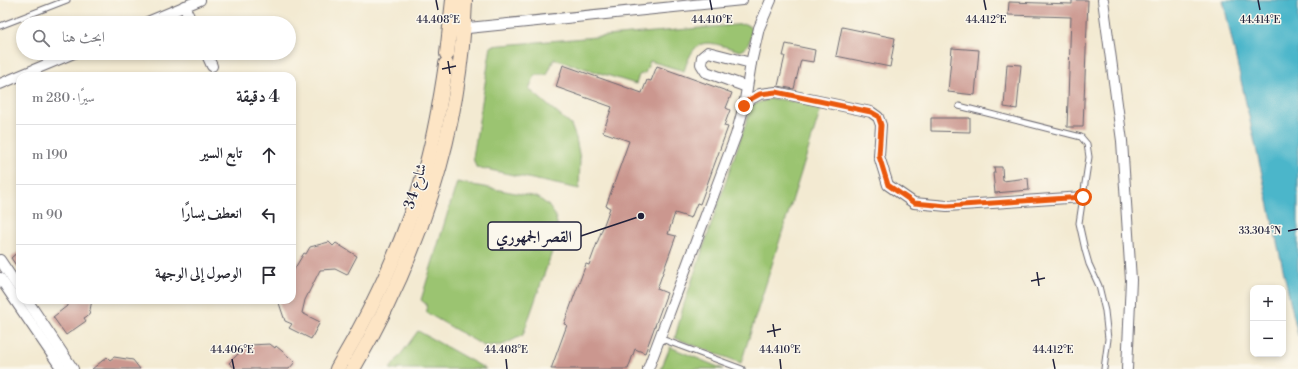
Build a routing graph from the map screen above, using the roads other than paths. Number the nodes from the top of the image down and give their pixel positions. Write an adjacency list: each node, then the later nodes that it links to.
1 (67, 0): 9 (lane)
2 (200, 0): 8 (street)
3 (453, 0): 14 (main road, شارع 34)
4 (465, 0): 14 (main road, شارع 34)
5 (742, 0): 14 (street)
6 (771, 0): 17 (street)
7 (1103, 0): 40 (street)
8 (184, 6): 10 (street); 11 (street)
9 (26, 16)
10 (161, 16)
11 (189, 16)
12 (16, 20): 13 (lane)
13 (0, 26)
14 (457, 30): 35 (main road, شارع 34); 36 (main road, شارع 34)
15 (57, 60): 19 (street)
16 (209, 60): 18 (street)
17 (751, 64): 22 (street); 22 (street)
18 (212, 66)
19 (29, 72)
20 (16, 77): 21 (street)
21 (0, 84)
22 (747, 87): 23 (street)
23 (745, 102): 25 (street); 32 (street)
24 (959, 106): 25 (lane)
25 (1083, 197): 39 (lane)
26 (0, 260): 28 (street)
27 (0, 278): 29 (street)
28 (16, 284)
29 (16, 301)
30 (18, 304): 33 (street)
31 (30, 304): 34 (street)
32 (659, 338): 37 (street); 38 (lane)
33 (62, 369)
34 (73, 369)
35 (337, 369)
36 (354, 369)
37 (648, 369)
38 (742, 369)
39 (1104, 369)
40 (1127, 369)

